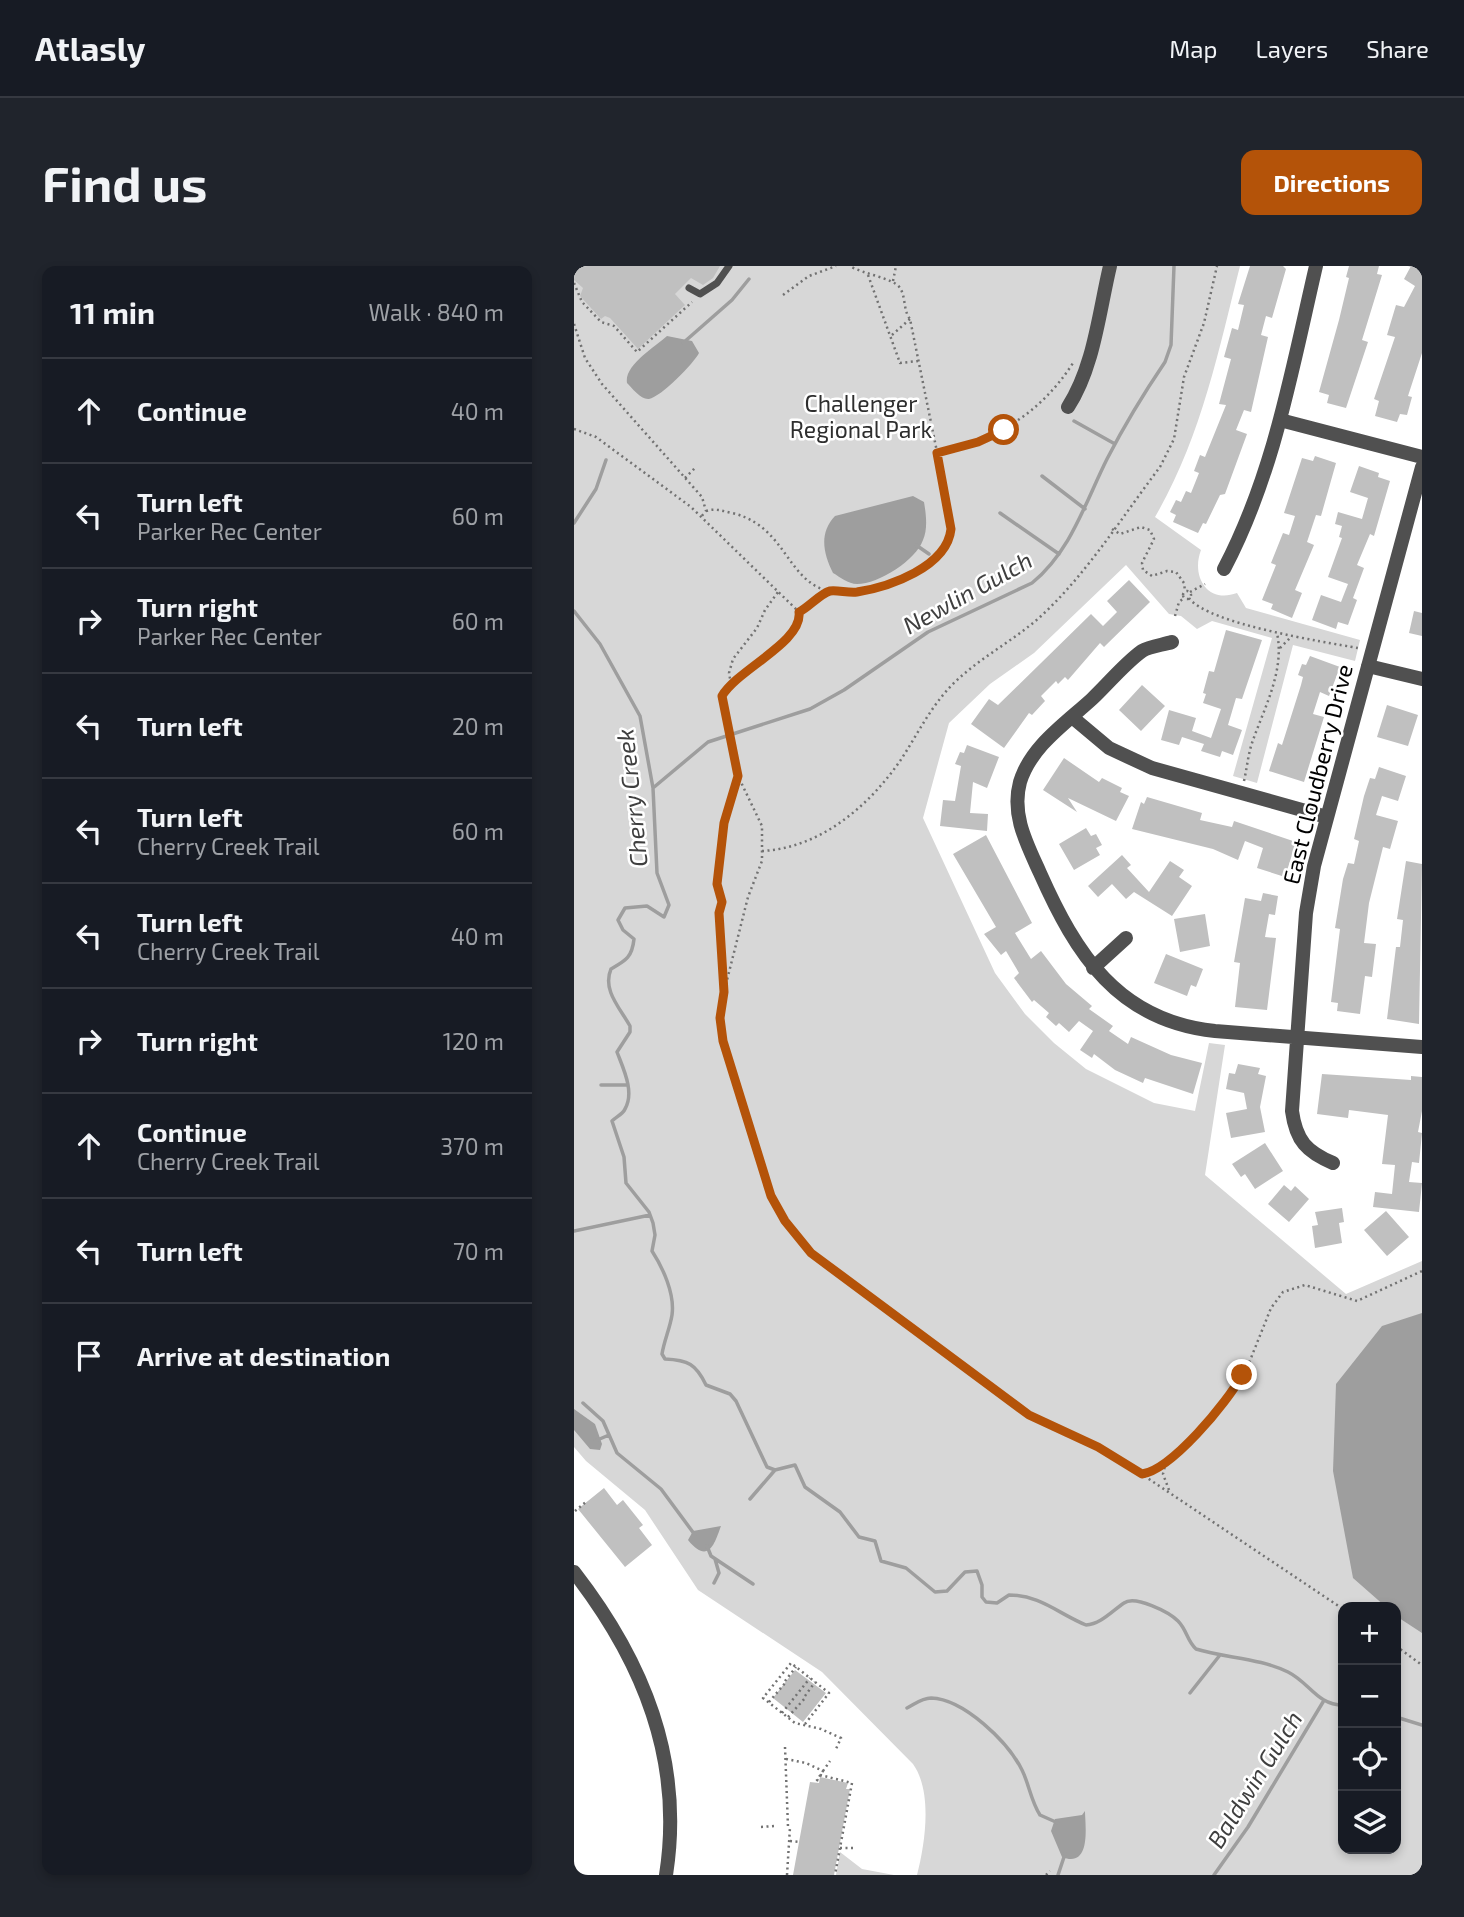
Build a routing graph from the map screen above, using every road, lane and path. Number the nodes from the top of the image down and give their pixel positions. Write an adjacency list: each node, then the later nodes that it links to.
1 (729, 266): 12 (lane)
2 (836, 266): 13 (path)
3 (850, 266): 8 (path)
4 (896, 266): 9 (path)
5 (1110, 266): 19 (street)
6 (1217, 266): 29 (path)
7 (1316, 266): 20 (street)
8 (868, 274): 9 (path); 16 (path)
9 (892, 281): 14 (path)
10 (574, 284): 12 (path)
11 (690, 288): 12 (lane)
12 (700, 294)
13 (783, 295)
14 (910, 319): 16 (path); 18 (path)
15 (574, 324): 26 (path)
16 (891, 335): 18 (path)
17 (1077, 357): 22 (path)
18 (918, 361): 22 (path)
19 (1069, 407)
20 (1280, 420): 23 (street); 30 (street)
21 (574, 429): 28 (path)
22 (937, 453): 32 (path)
23 (1422, 457)
24 (1422, 467): 44 (street, East Cloudberry Drive)
25 (695, 468): 26 (path)
26 (685, 478): 27 (path)
27 (706, 511): 28 (path); 32 (path)
28 (701, 517): 33 (path)
29 (1112, 529): 34 (path); 51 (path)
30 (1224, 569)
31 (1205, 584): 34 (path)
32 (829, 591): 37 (path)
33 (778, 592): 37 (path); 46 (path)
34 (1187, 592): 35 (path); 36 (path)
35 (1184, 598): 36 (path); 38 (path)
36 (1189, 598): 39 (path)
37 (799, 612): 46 (path)
38 (1175, 616)
39 (1277, 633): 40 (path); 42 (path)
40 (1292, 636): 42 (path); 43 (path)
41 (1172, 642): 47 (street)
42 (1280, 648): 49 (path)
43 (1361, 648)
44 (1368, 666): 45 (street); 50 (street, East Cloudberry Drive)
45 (1422, 679)
46 (731, 684): 48 (path)
47 (1072, 717): 50 (street); 53 (street)
48 (738, 776): 51 (path); 54 (path)
49 (1244, 782)
50 (1327, 817): 55 (street, East Cloudberry Drive)
51 (762, 851): 54 (path)
52 (1126, 938): 53 (street)
53 (1093, 968): 55 (street)
54 (724, 992): 60 (path)
55 (1297, 1037): 56 (street); 57 (street, East Cloudberry Drive)
56 (1422, 1047)
57 (1333, 1163)
58 (1422, 1271): 59 (path)
59 (1165, 1466): 60 (path); 61 (path)
60 (1142, 1474): 61 (path)
61 (1169, 1492): 65 (path)
62 (587, 1501): 63 (path)
63 (575, 1510)
64 (574, 1572): 89 (street)
65 (1338, 1606)
66 (1401, 1650): 67 (path)
67 (1422, 1665)
68 (796, 1667): 69 (path); 71 (path); 71 (path)
69 (810, 1678): 70 (path); 72 (path)
70 (815, 1682): 73 (path); 74 (path)
71 (768, 1703): 72 (path)
72 (782, 1713): 73 (path)
73 (788, 1717): 74 (path)
74 (805, 1724): 76 (path)
75 (785, 1747): 77 (path)
76 (836, 1749)
77 (786, 1759): 79 (path); 84 (path)
78 (830, 1761): 79 (path)
79 (823, 1771): 80 (path)
80 (820, 1776): 81 (path); 86 (path)
81 (820, 1781)
82 (775, 1826): 83 (path)
83 (761, 1827)
84 (790, 1841): 85 (path); 90 (path)
85 (800, 1842)
86 (840, 1848): 87 (path); 91 (path)
87 (853, 1848)
88 (1049, 1871): 92 (path)
89 (666, 1875)
90 (787, 1875)
91 (835, 1875)
92 (1045, 1875)

